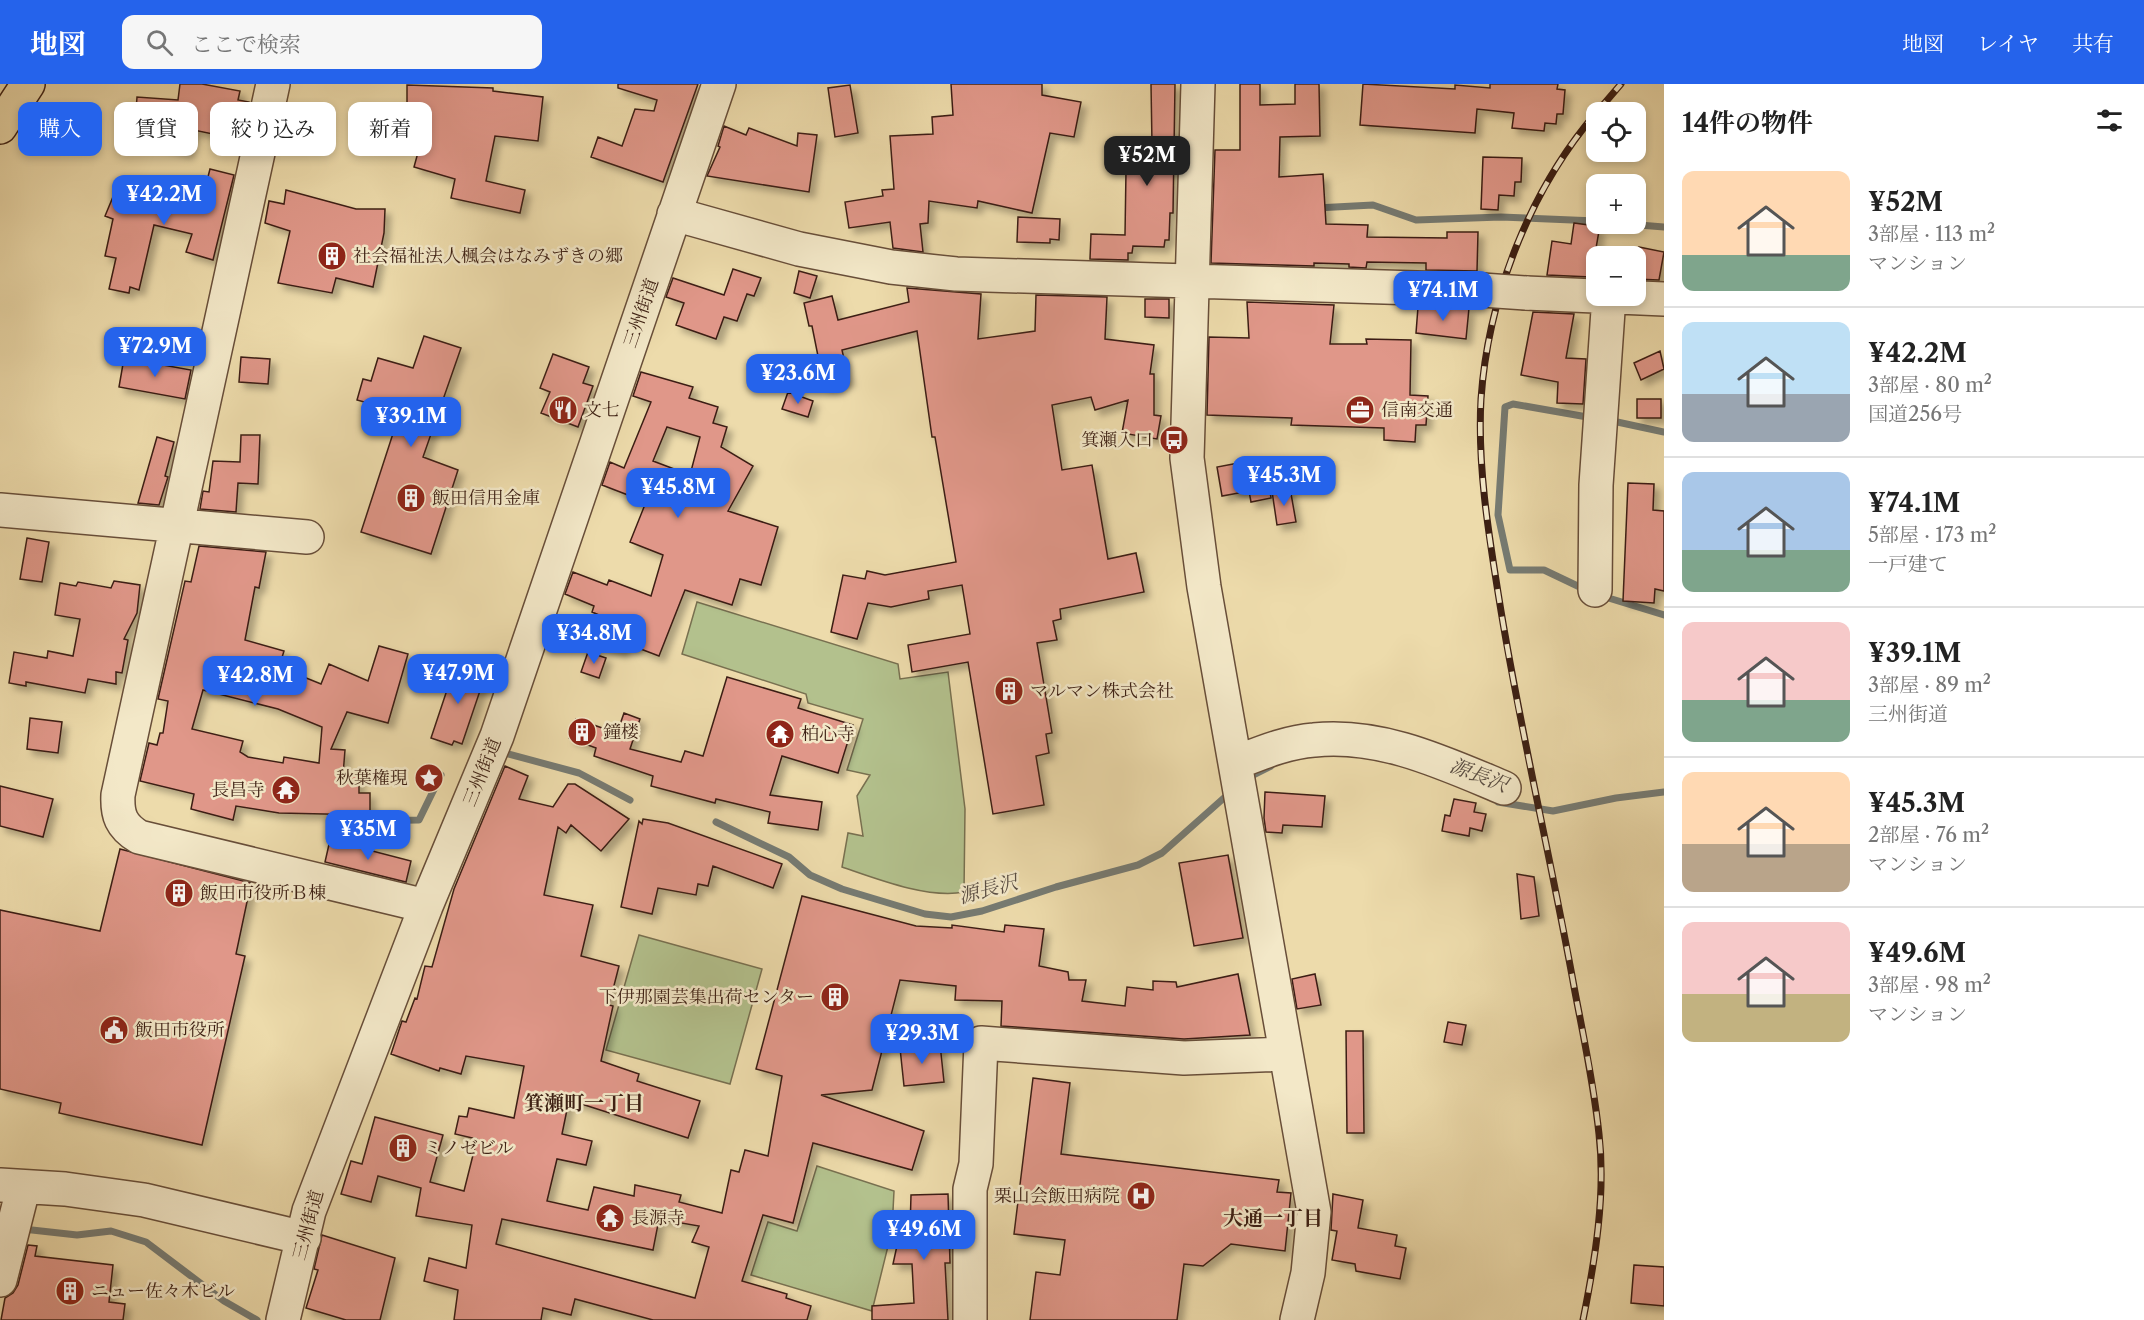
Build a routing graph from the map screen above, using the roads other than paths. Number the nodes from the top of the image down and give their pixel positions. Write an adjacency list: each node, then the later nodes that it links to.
1 (28, 84): 5 (highway)
2 (273, 84): 13 (street)
3 (719, 84): 6 (street, 三州街道)
4 (1198, 84): 7 (street)
5 (0, 126)
6 (674, 214): 7 (street); 18 (street, 三州街道)
7 (1194, 279): 8 (street, bridge); 16 (street)
8 (1586, 295)
9 (1646, 297): 10 (street)
10 (1664, 298)
11 (1608, 306): 15 (street)
12 (0, 510): 13 (street)
13 (176, 527): 14 (street); 18 (street)
14 (307, 537)
15 (1595, 590)
16 (1235, 763): 17 (street); 19 (street)
17 (1504, 788)
18 (426, 906): 21 (street, 三州街道)
19 (1284, 1054): 24 (street); 25 (street)
20 (11, 1187): 21 (street); 22 (street)
21 (304, 1238): 23 (street, 三州街道)
22 (0, 1280)
23 (283, 1320)
24 (970, 1320)
25 (1298, 1320)

